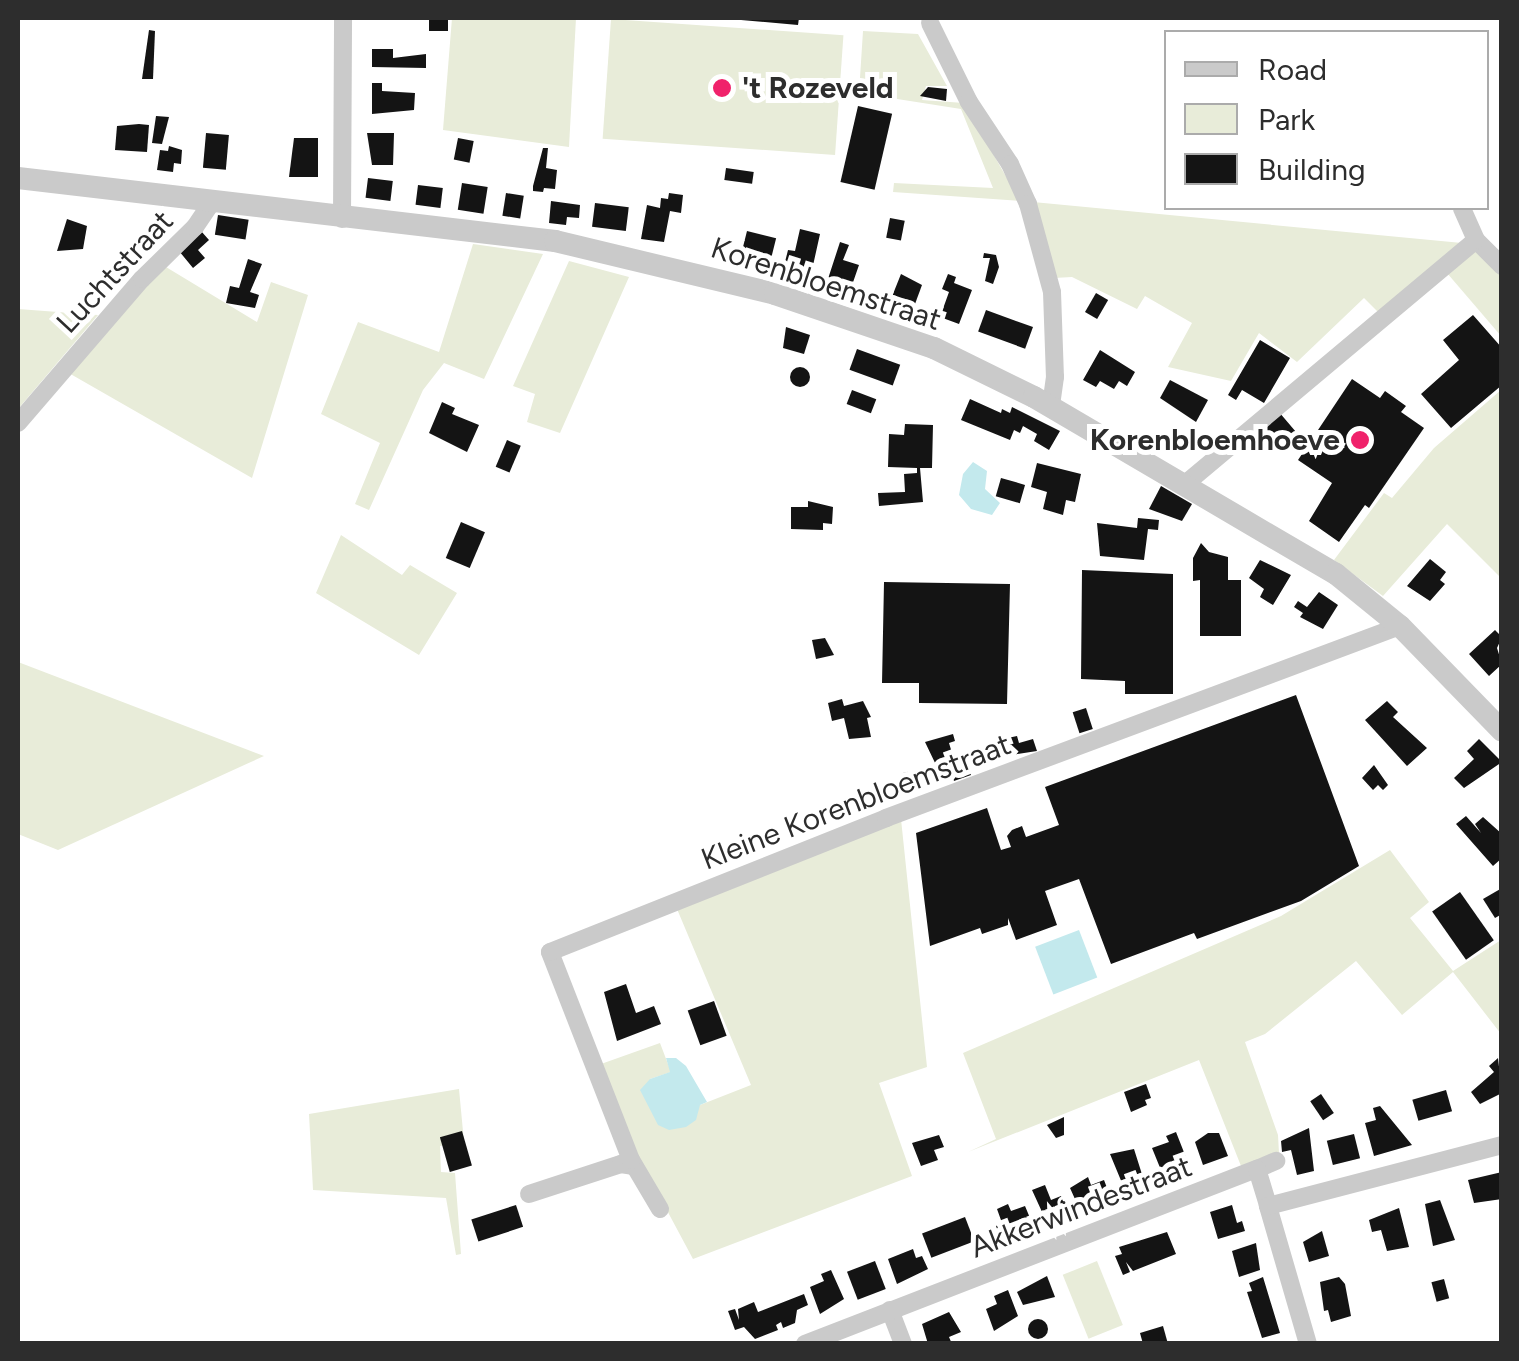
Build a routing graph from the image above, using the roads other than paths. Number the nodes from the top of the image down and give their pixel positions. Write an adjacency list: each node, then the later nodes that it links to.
1 (343, 18): 6 (street)
2 (930, 23): 9 (street)
3 (18, 178): 4 (street, Korenbloemstraat)
4 (212, 202): 6 (street, Korenbloemstraat); 10 (street, Luchtstraat)
5 (1463, 210): 7 (street)
6 (342, 218): 9 (street, Korenbloemstraat)
7 (1476, 240): 8 (street); 11 (street)
8 (1502, 266)
9 (1051, 406): 11 (street, Korenbloemstraat)
10 (18, 423)
11 (1184, 485): 12 (street, Korenbloemstraat)
12 (1400, 626): 13 (street, Korenbloemstraat); 16 (street, Kleine Korenbloemstraat)
13 (1502, 731)
14 (1502, 1145): 19 (street)
15 (1276, 1161): 17 (street, Akkerwindestraat)
16 (634, 1166): 18 (street); 20 (street)
17 (1257, 1168): 19 (street); 21 (street, Akkerwindestraat)
18 (528, 1194)
19 (1268, 1206): 24 (street)
20 (660, 1209)
21 (890, 1310): 22 (street, Akkerwindestraat); 23 (street)
22 (804, 1344)
23 (904, 1344)
24 (1308, 1344)

